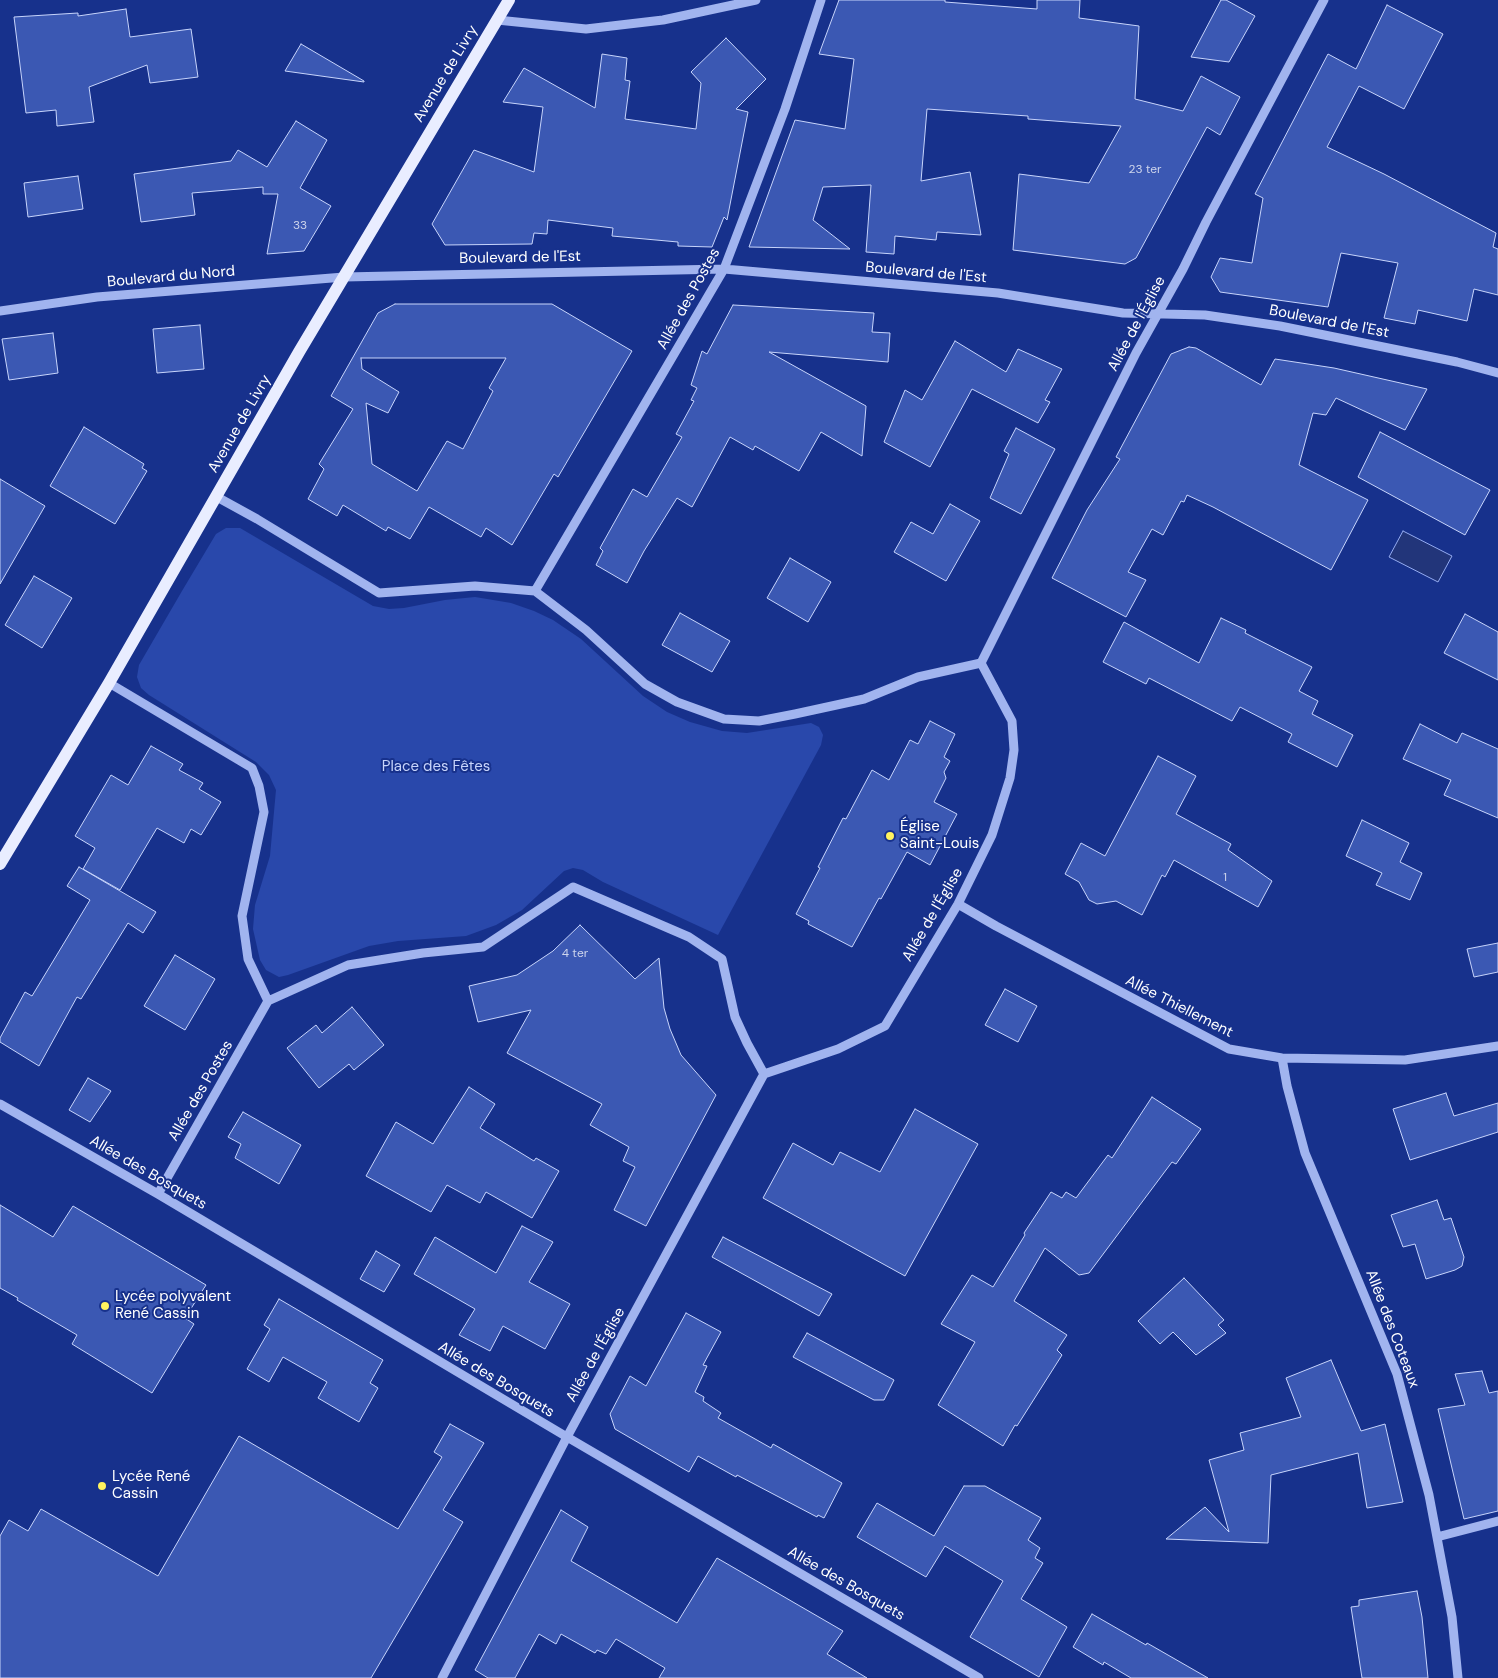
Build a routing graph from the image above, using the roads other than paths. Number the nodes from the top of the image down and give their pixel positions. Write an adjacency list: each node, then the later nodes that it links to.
1 (509, 0): 5 (main road, Avenue de Livry)
2 (756, 0): 5 (street)
3 (821, 0): 6 (street, Allée des Postes)
4 (1324, 0): 9 (street, Allée de l'Église)
5 (497, 20): 7 (main road, Avenue de Livry)
6 (724, 268): 7 (street, Boulevard de l'Est); 9 (street, Boulevard de l'Est); 12 (street, Allée des Postes)
7 (344, 277): 8 (street, Boulevard du Nord); 11 (main road, Avenue de Livry)
8 (0, 311)
9 (1158, 313): 10 (street, Boulevard de l'Est); 13 (street, Allée de l'Église)
10 (1498, 373)
11 (217, 497): 12 (street); 14 (main road, Avenue de Livry)
12 (535, 591): 13 (street)
13 (981, 663): 16 (street, Allée de l'Église)
14 (108, 683): 15 (main road, Avenue de Livry); 17 (street)
15 (0, 864)
16 (958, 904): 19 (street, Allée Thiellement); 20 (street, Allée de l'Église)
17 (268, 1001): 20 (street); 22 (street, Allée des Postes)
18 (1498, 1046): 19 (street, Allée Thiellement)
19 (1282, 1058): 25 (street, Allée des Coteaux)
20 (764, 1074): 23 (street, Allée de l'Église)
21 (0, 1104): 22 (street, Allée des Bosquets)
22 (158, 1194): 23 (street, Allée des Bosquets)
23 (567, 1437): 26 (street, Allée de l'Église); 27 (street, Allée des Bosquets)
24 (1498, 1521): 25 (street)
25 (1437, 1537): 28 (street, Allée des Coteaux)
26 (442, 1678)
27 (979, 1678)
28 (1458, 1678)

